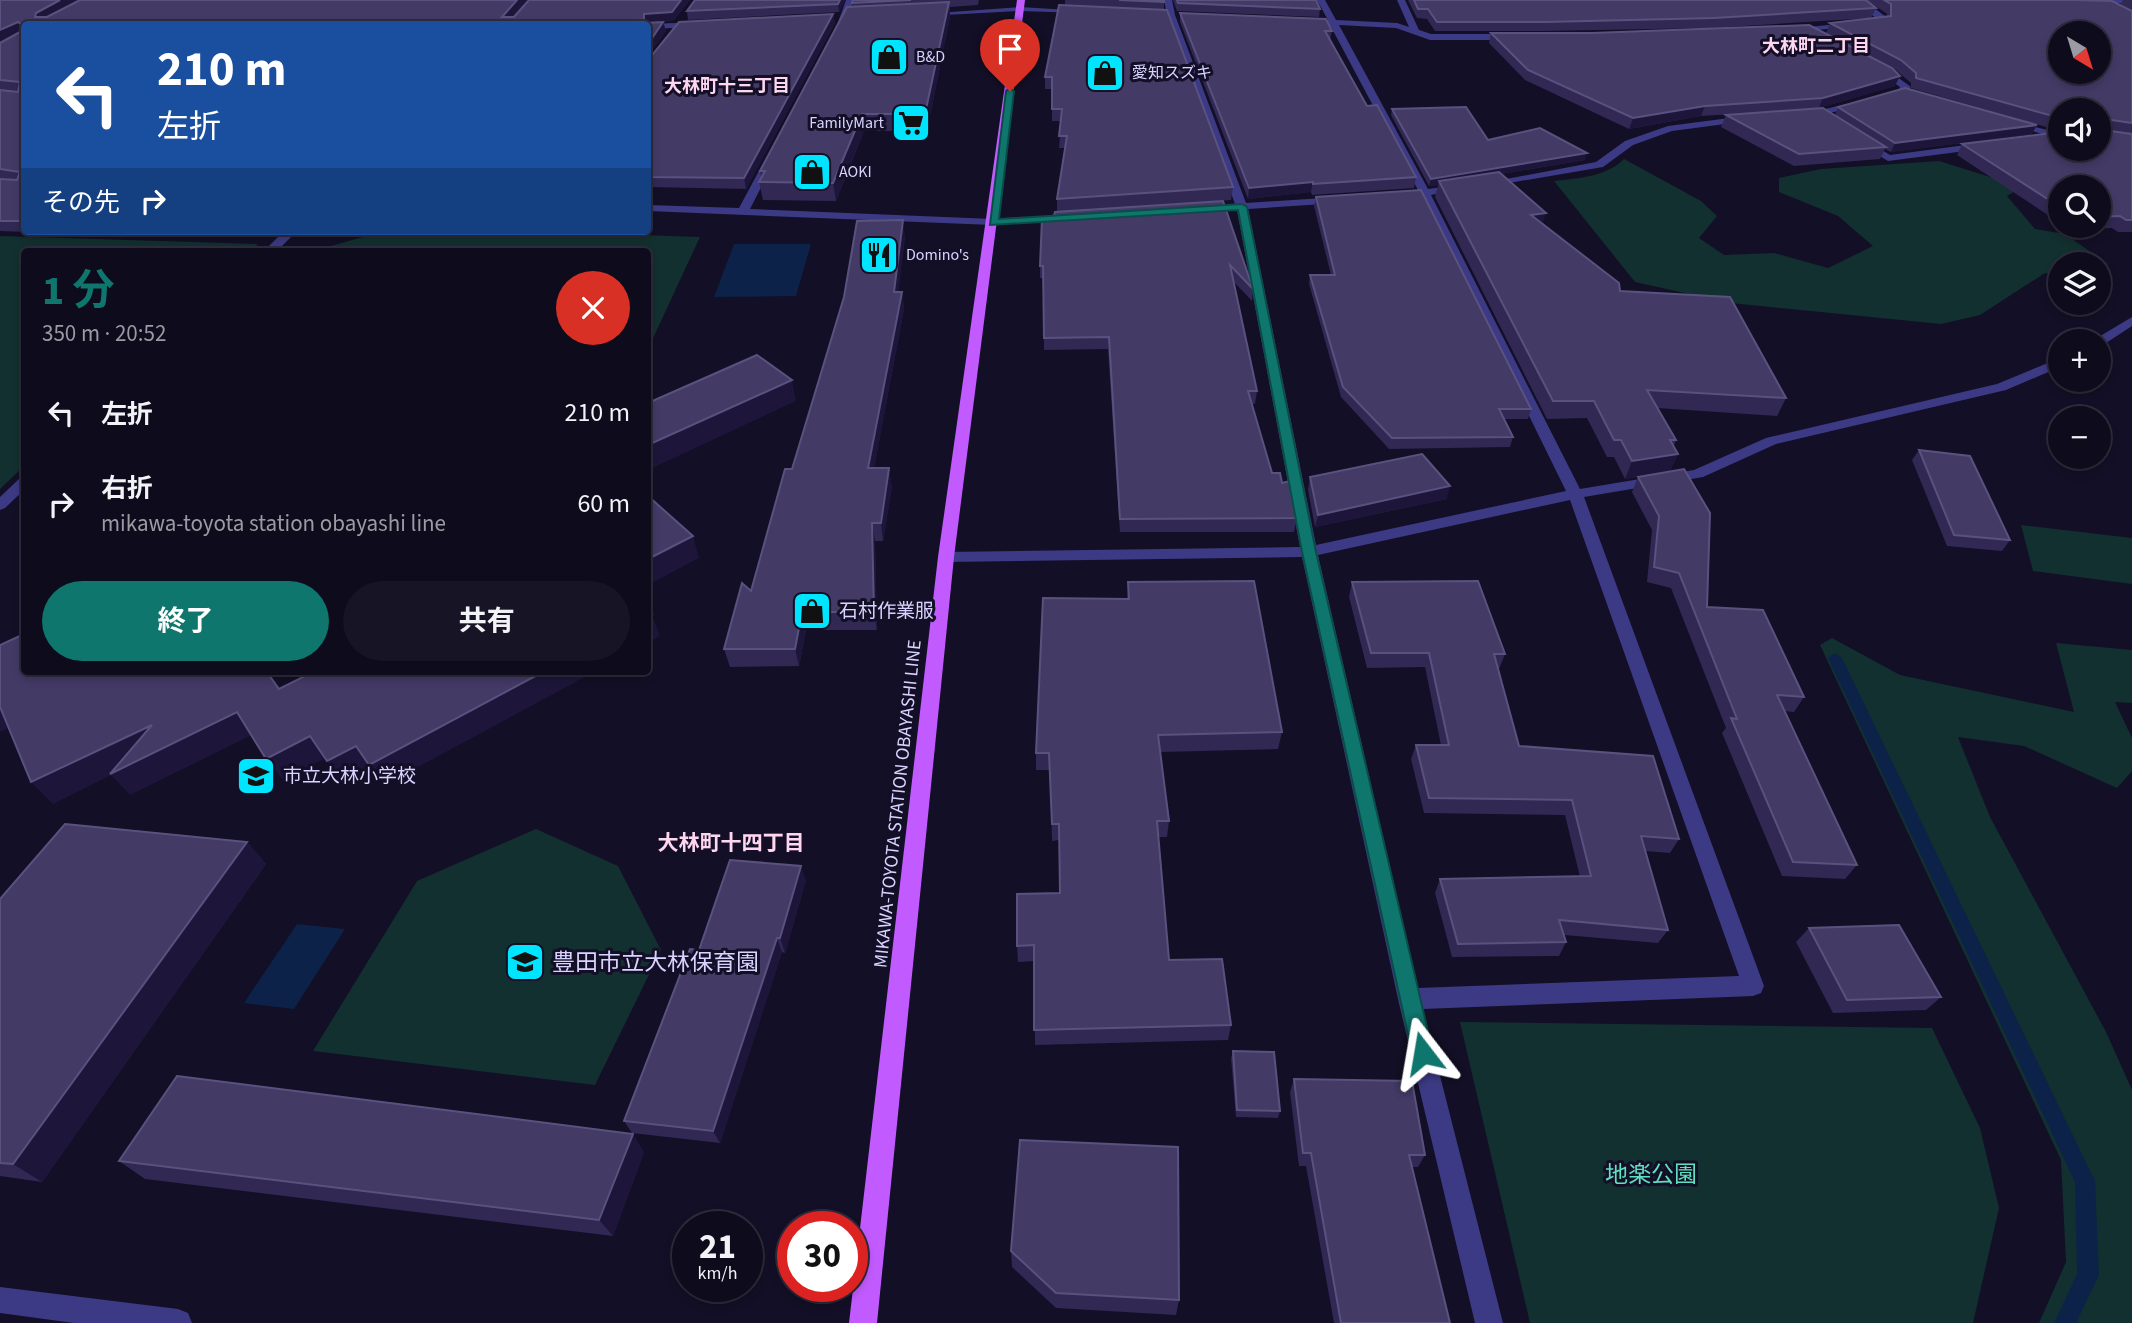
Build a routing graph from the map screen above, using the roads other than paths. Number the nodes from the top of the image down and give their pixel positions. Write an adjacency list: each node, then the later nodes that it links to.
1 (850, 0): 16 (street)
2 (1168, 0): 12 (street)
3 (1321, 0): 19 (street)
4 (1401, 0): 24 (street)
5 (1858, 0): 22 (street)
6 (2132, 2): 7 (street)
7 (2104, 4)
8 (1021, 5): 9 (street); 11 (street); 53 (main road, MIKAWA-TOYOTA STATION OBAYASHI LINE)
9 (1088, 12)
10 (1157, 14): 12 (street)
11 (912, 15)
12 (1171, 15): 13 (street); 48 (street)
13 (1184, 15)
14 (858, 17): 16 (street)
15 (831, 18): 16 (street)
16 (844, 18): 28 (street)
17 (682, 21): 20 (street); 21 (street); 25 (street)
18 (1305, 21): 19 (street)
19 (1332, 22): 24 (street); 45 (street)
20 (707, 24)
21 (651, 26)
22 (1808, 29): 23 (street); 26 (street)
23 (1780, 30)
24 (1415, 32): 27 (street)
25 (671, 35)
26 (1820, 35)
27 (1523, 37)
28 (832, 42)
29 (1868, 61): 30 (street)
30 (1900, 91): 31 (street); 32 (street)
31 (1914, 95)
32 (1888, 96)
33 (1865, 102): 34 (street)
34 (1820, 114): 35 (street); 37 (street)
35 (1793, 116)
36 (1752, 119): 45 (street)
37 (1831, 121)
38 (2006, 121): 39 (street)
39 (2048, 133)
40 (1854, 136): 43 (street)
41 (2048, 137): 42 (street)
42 (2032, 139)
43 (1993, 144)
44 (775, 151): 51 (street)
45 (1425, 193): 46 (street); 60 (street)
46 (1386, 196)
47 (1346, 199): 48 (street)
48 (1242, 207): 50 (street); 62 (street)
49 (651, 208): 51 (street)
50 (1187, 210)
51 (743, 212): 53 (street)
52 (1090, 216): 53 (street)
53 (993, 222): 63 (main road, MIKAWA-TOYOTA STATION OBAYASHI LINE)
54 (287, 235): 55 (street)
55 (273, 248)
56 (2132, 321): 57 (street)
57 (2111, 334)
58 (2048, 367): 60 (street)
59 (21, 485): 61 (street)
60 (1575, 494): 62 (street); 64 (street)
61 (0, 505)
62 (1309, 552): 63 (street); 64 (street)
63 (946, 556): 67 (main road, MIKAWA-TOYOTA STATION OBAYASHI LINE)
64 (1409, 999): 68 (street)
65 (0, 1300): 66 (street)
66 (178, 1323)
67 (863, 1323)
68 (1489, 1323)

